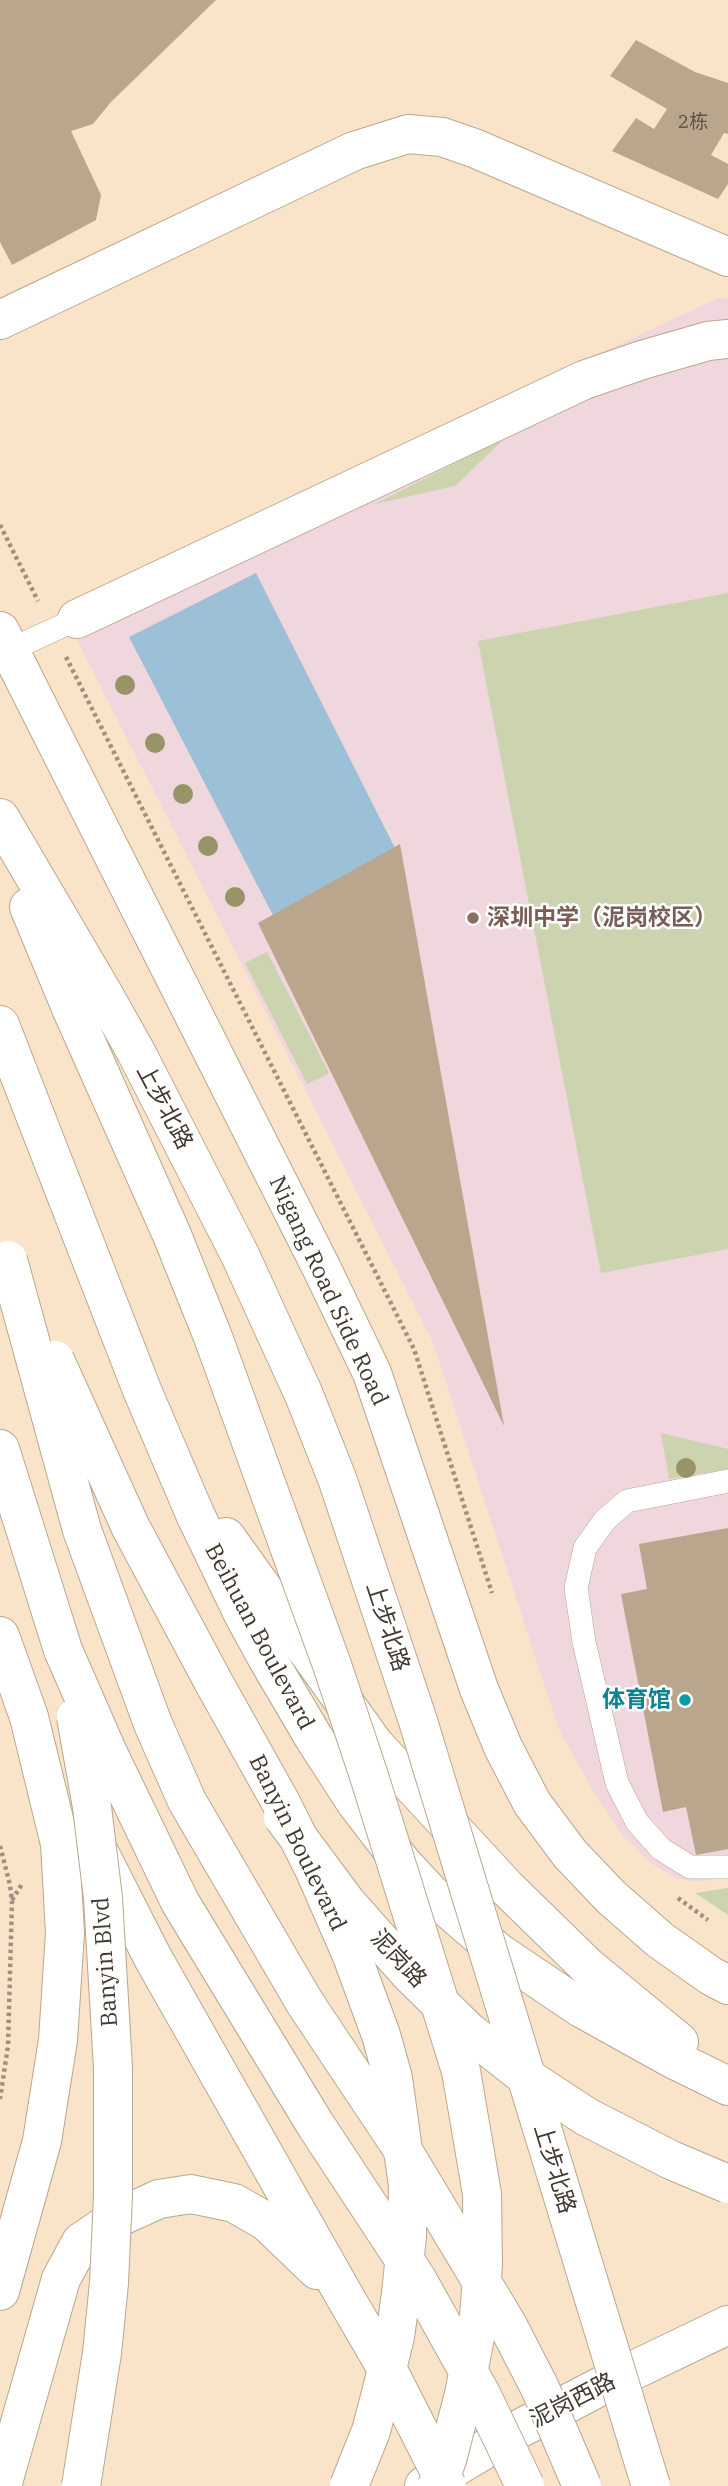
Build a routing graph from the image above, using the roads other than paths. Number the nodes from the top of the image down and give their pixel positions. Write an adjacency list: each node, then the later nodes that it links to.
1 (728, 257): 2 (main road)
2 (0, 320)
3 (728, 339): 4 (main road)
4 (60, 615): 5 (lane)
5 (5, 640): 18 (main road, Nigang Road Side Road)
6 (0, 818): 8 (main road, 上步北路)
7 (0, 835): 8 (main road)
8 (87, 1002): 29 (main road, bridge); 33 (main road, 上步北路, bridge)
9 (0, 1025): 11 (main road, Beihuan Boulevard)
10 (3, 1263): 21 (main road, 泥岗路, bridge); 27 (main road, Banyin Boulevard, bridge); 32 (main road, bridge)
11 (159, 1431): 19 (main road); 20 (main road, Beihuan Boulevard)
12 (0, 1450): 15 (main road, Banyin Blvd)
13 (728, 1481): 17 (lane)
14 (0, 1636): 16 (main road)
15 (63, 1650): 26 (main road, Banyin Blvd, bridge); 31 (main road, bridge)
16 (29, 1717): 22 (main road); 23 (main road)
17 (728, 1867)
18 (728, 1985)
19 (728, 2074)
20 (728, 2086)
21 (728, 2184)
22 (0, 2291)
23 (345, 2297): 25 (main road); 30 (main road, bridge)
24 (728, 2326): 28 (main road, 泥岗西路)
25 (2, 2486)
26 (81, 2486)
27 (349, 2486)
28 (424, 2486)
29 (437, 2486)
30 (447, 2486)
31 (525, 2486)
32 (582, 2486)
33 (651, 2486)

